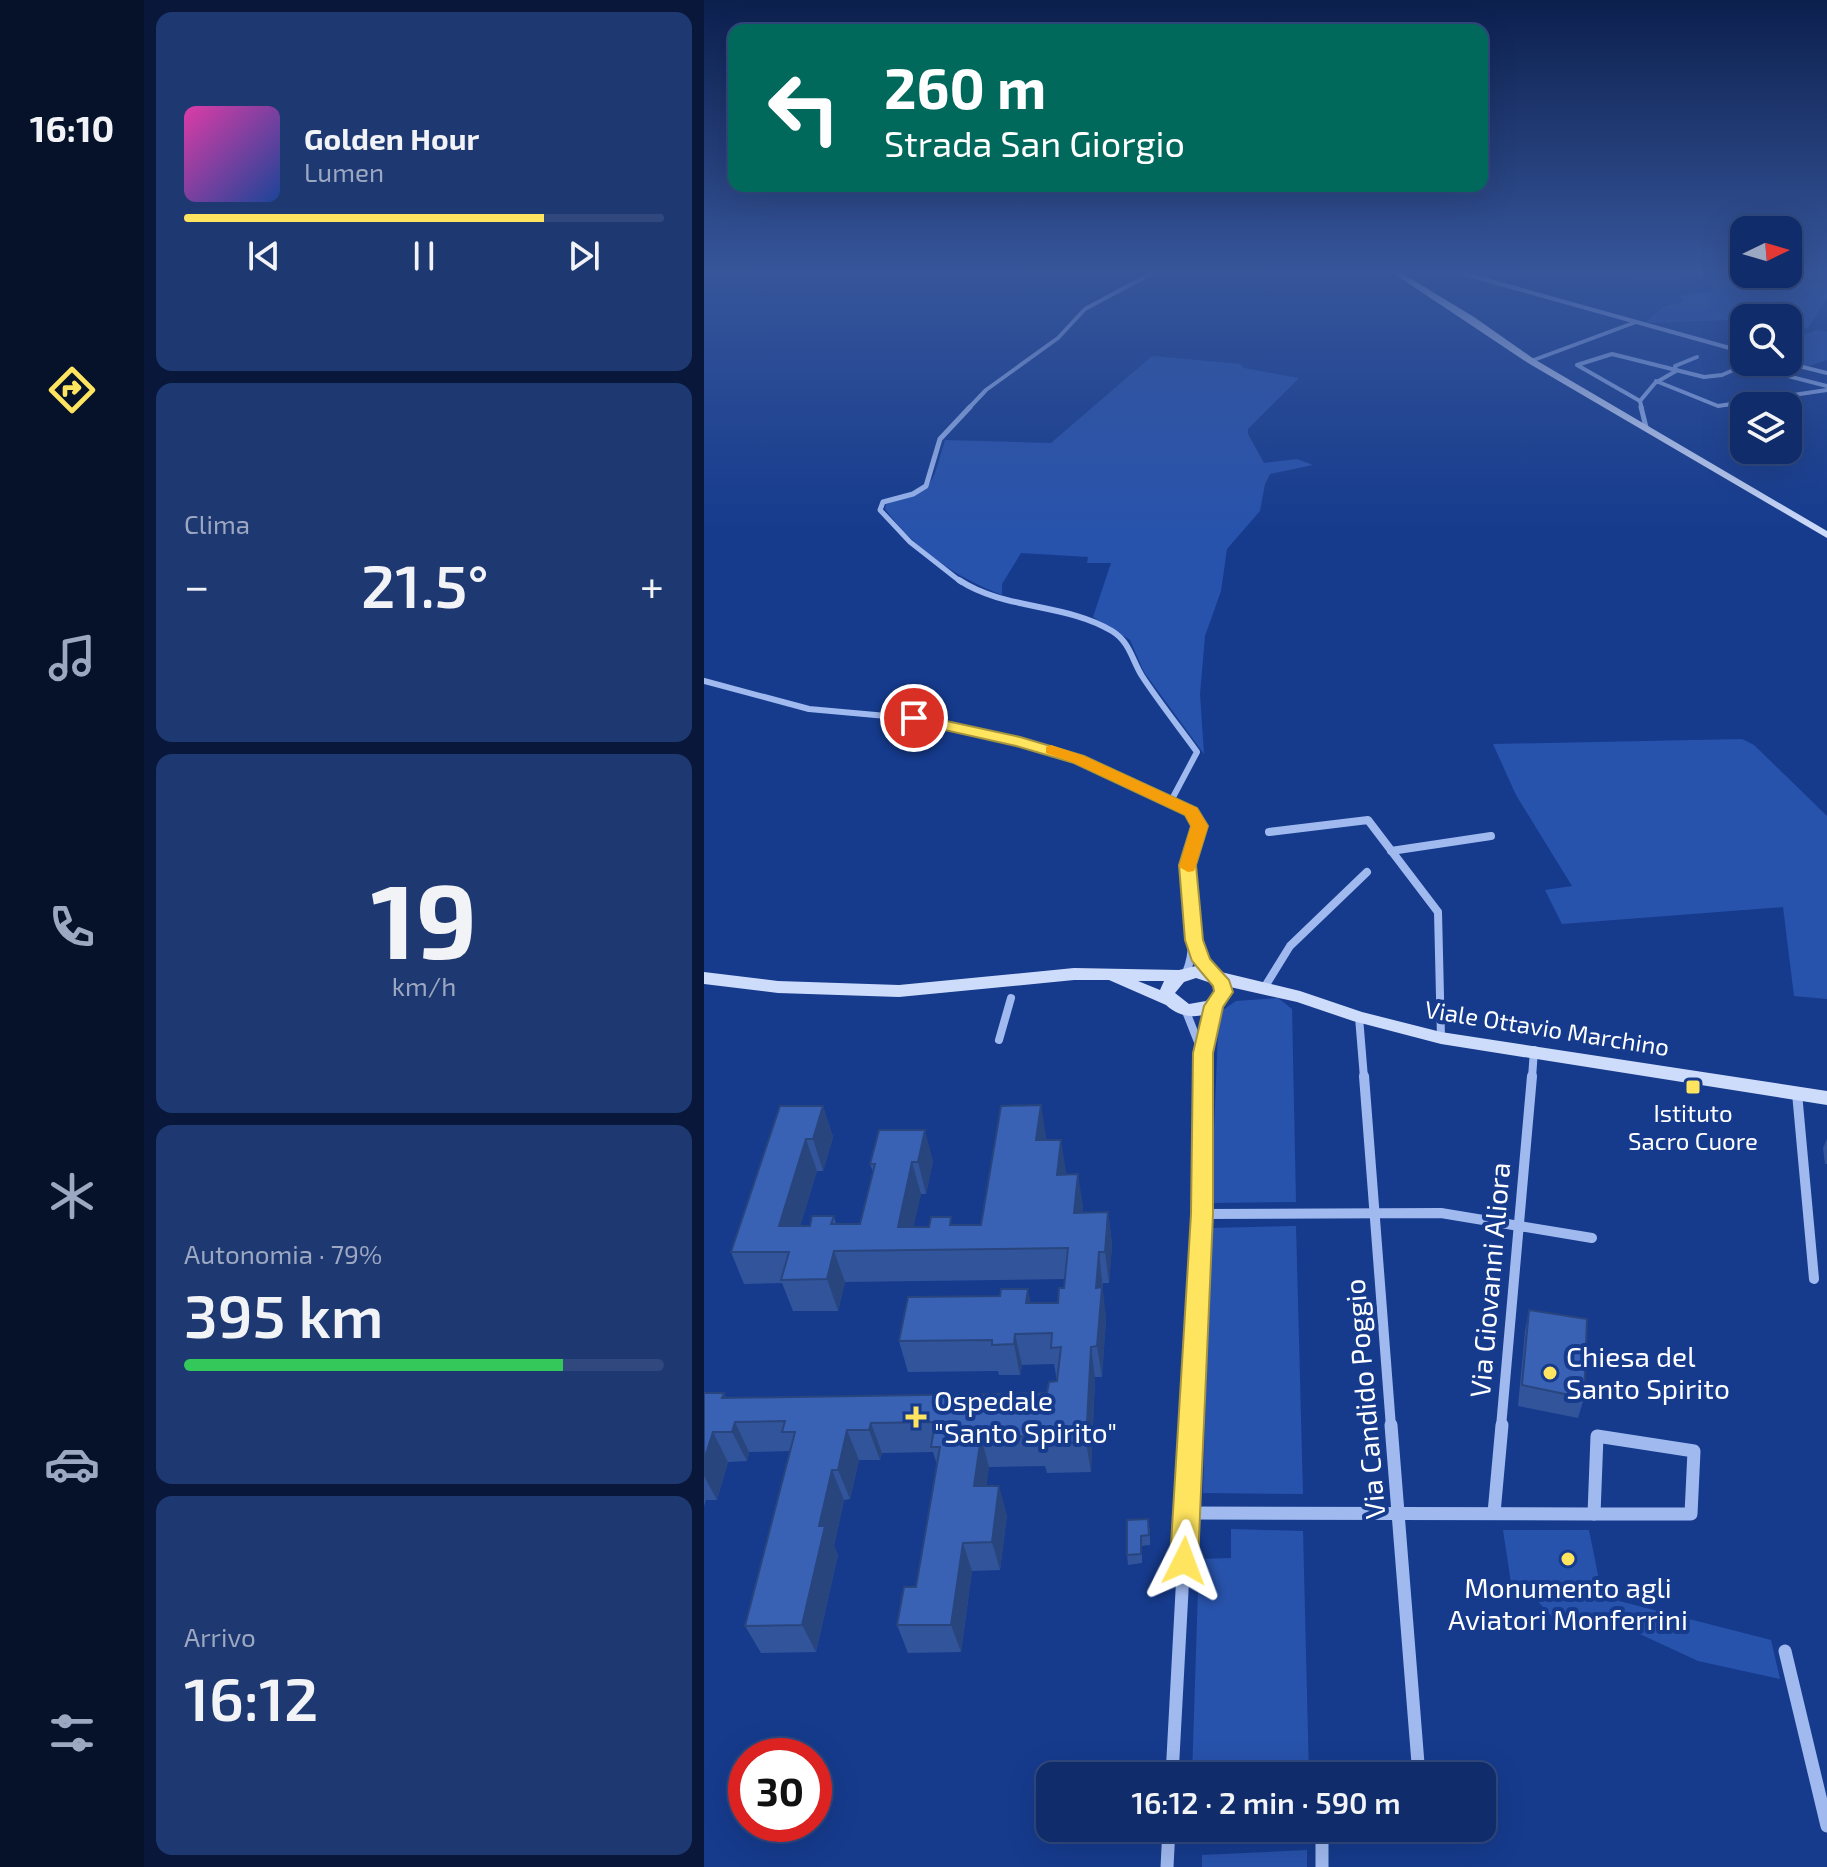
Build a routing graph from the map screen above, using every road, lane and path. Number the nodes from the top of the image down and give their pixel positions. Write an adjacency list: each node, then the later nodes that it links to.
1 (1030, 358): 17 (street)
2 (1526, 358): 7 (street)
3 (1539, 358): 7 (street)
4 (1599, 358): 13 (street)
5 (1628, 358): 9 (street)
6 (1694, 358): 9 (street)
7 (1531, 361): 14 (street)
8 (1802, 367): 10 (street)
9 (1676, 371): 11 (street); 12 (street)
10 (1827, 373)
11 (1656, 381): 12 (street); 13 (street)
12 (1827, 388)
13 (1640, 401): 14 (street)
14 (1646, 427): 15 (street)
15 (1827, 535)
16 (704, 681): 17 (street)
17 (1171, 802): 22 (street)
18 (1269, 832): 20 (street)
19 (1491, 836): 20 (street)
20 (1391, 851): 32 (street)
21 (1367, 872): 27 (street)
22 (1194, 940): 24 (street); 25 (street)
23 (1096, 973): 24 (street); 26 (street); 30 (street)
24 (1183, 974): 25 (street); 30 (street)
25 (1215, 977): 27 (street, Viale Ottavio Marchino); 29 (street)
26 (704, 978)
27 (1264, 988): 29 (street); 31 (street, Viale Ottavio Marchino)
28 (1011, 998): 33 (street)
29 (1217, 1003): 30 (street); 35 (street)
30 (1177, 1005): 35 (street)
31 (1359, 1017): 32 (street, Viale Ottavio Marchino); 39 (street, Via Candido Poggio)
32 (1441, 1038): 34 (street, Viale Ottavio Marchino)
33 (999, 1040)
34 (1534, 1050): 36 (street, Viale Ottavio Marchino); 40 (street, Via Giovanni Aliora)
35 (1203, 1053): 38 (street)
36 (1797, 1093): 37 (street, Viale Ottavio Marchino); 42 (street)
37 (1827, 1098)
38 (1202, 1214): 39 (street); 43 (street)
39 (1373, 1214): 40 (street); 44 (street, Via Candido Poggio)
40 (1519, 1224): 41 (street); 45 (street, Via Giovanni Aliora)
41 (1592, 1238)
42 (1814, 1279)
43 (1186, 1513): 44 (street); 48 (street)
44 (1399, 1513): 45 (street); 49 (street, Via Candido Poggio)
45 (1494, 1513): 46 (street)
46 (1594, 1514): 46 (street)
47 (1785, 1651): 50 (street)
48 (1173, 1762)
49 (1418, 1762)
50 (1827, 1826)
51 (1168, 1842): 53 (street)
52 (1322, 1842): 54 (street)
53 (1167, 1867)
54 (1322, 1867)

